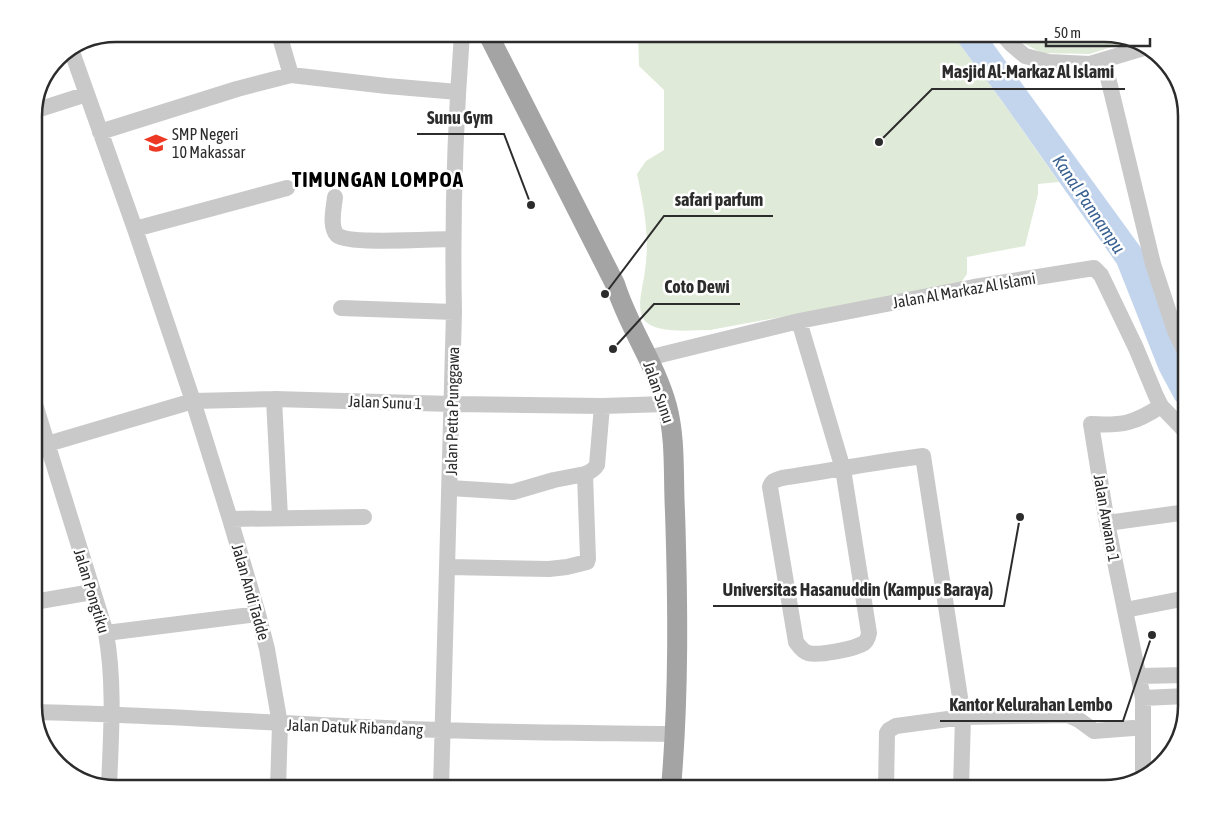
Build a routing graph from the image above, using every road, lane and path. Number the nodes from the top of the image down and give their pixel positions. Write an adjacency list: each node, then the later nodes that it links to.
1 (283, 42): 8 (street)
2 (461, 42): 9 (street, Jalan Petta Punggawa)
3 (492, 42): 21 (main road, Jalan Sunu)
4 (1009, 42): 7 (street)
5 (1137, 50): 7 (street)
6 (74, 56): 10 (street, Jalan Andi Tadde)
7 (1104, 61): 20 (street)
8 (291, 75): 9 (street); 12 (street)
9 (458, 92): 16 (street, Jalan Petta Punggawa)
10 (87, 94): 11 (street); 12 (street, Jalan Andi Tadde)
11 (44, 107)
12 (100, 132): 15 (street, Jalan Andi Tadde)
13 (287, 188): 15 (street)
14 (335, 197): 16 (street)
15 (135, 229): 23 (street, Jalan Andi Tadde)
16 (452, 239): 18 (street, Jalan Petta Punggawa)
17 (341, 308): 18 (street)
18 (454, 312): 24 (street, Jalan Petta Punggawa)
19 (799, 321): 21 (street, Jalan Al Markaz Al Islami); 27 (street, Jalan Al Markaz Al Islami); 31 (street)
20 (1178, 337)
21 (648, 358): 25 (main road, Jalan Sunu)
22 (274, 399): 23 (street, Jalan Sunu 1); 24 (street, Jalan Sunu 1); 35 (street)
23 (193, 401): 29 (street, Jalan Sunu 1); 37 (street, Jalan Andi Tadde)
24 (452, 404): 26 (street, Jalan Sunu 1); 33 (street, Jalan Petta Punggawa)
25 (666, 404): 26 (street, Jalan Sunu 1); 56 (main road, Jalan Sunu)
26 (602, 406): 32 (street)
27 (1162, 406): 28 (street, Jalan Al Markaz Al Islami); 38 (street, Jalan Arwana 1)
28 (1178, 423)
29 (43, 445)
30 (43, 452): 40 (street, Jalan Pongtiku)
31 (843, 469): 31 (street); 52 (street)
32 (585, 474): 33 (street); 39 (street)
33 (450, 488): 39 (street, Jalan Petta Punggawa)
34 (1178, 513): 38 (street)
35 (280, 517): 36 (street); 37 (street)
36 (364, 517)
37 (230, 518): 44 (street, Jalan Andi Tadde)
38 (1107, 523): 43 (street, Jalan Arwana 1)
39 (448, 567): 55 (street, Jalan Petta Punggawa)
40 (92, 592): 41 (street); 45 (street, Jalan Pongtiku)
41 (43, 600)
42 (1178, 600): 43 (street)
43 (1125, 610): 47 (street, Jalan Arwana 1)
44 (258, 614): 45 (street); 53 (street, Jalan Andi Tadde)
45 (106, 633): 51 (street, Jalan Pongtiku)
46 (1178, 675): 47 (street)
47 (1139, 676): 49 (street, Jalan Arwana 1)
48 (1178, 696): 49 (street)
49 (1144, 698): 57 (street, Jalan Arwana 1)
50 (43, 712): 51 (street, Jalan Datuk Ribandang)
51 (112, 714): 53 (street, Jalan Datuk Ribandang); 58 (street, Jalan Pongtiku)
52 (963, 717): 54 (street); 62 (street); 63 (street)
53 (280, 724): 55 (street, Jalan Datuk Ribandang); 59 (street, Jalan Andi Tadde)
54 (1133, 728)
55 (443, 730): 56 (street, Jalan Datuk Ribandang); 60 (street, Jalan Petta Punggawa)
56 (676, 734): 61 (main road, Jalan Sunu)
57 (1143, 769)
58 (109, 779)
59 (278, 780)
60 (441, 780)
61 (672, 780)
62 (886, 780)
63 (961, 780)

